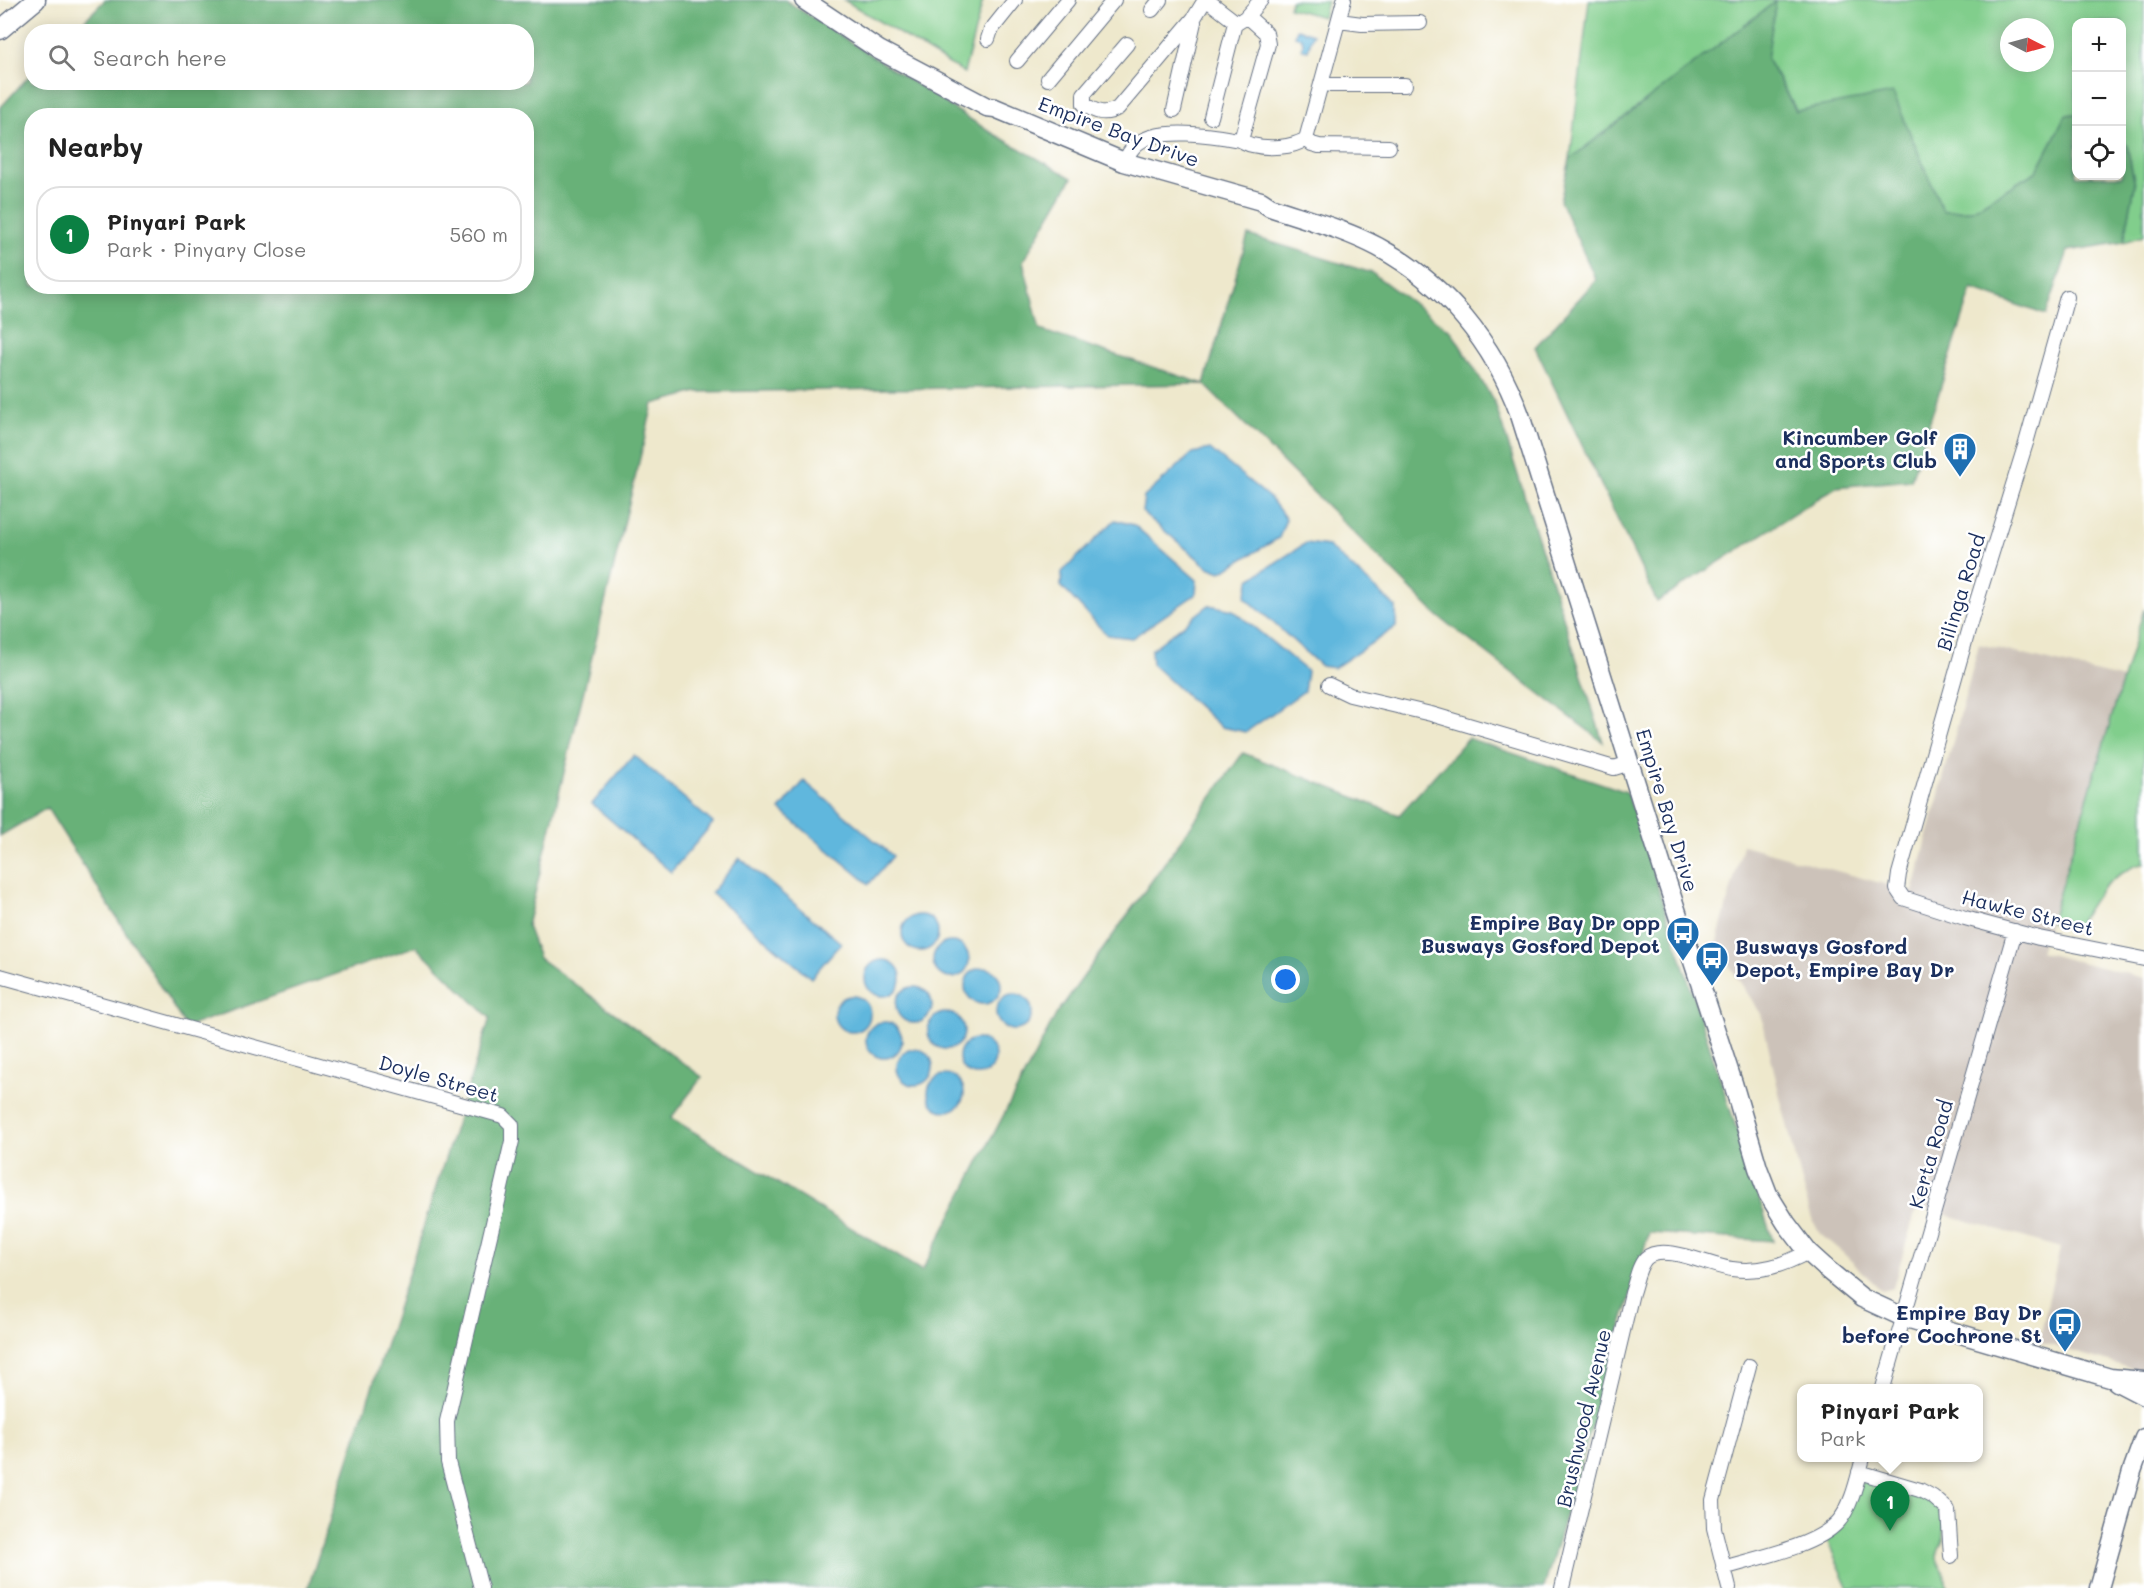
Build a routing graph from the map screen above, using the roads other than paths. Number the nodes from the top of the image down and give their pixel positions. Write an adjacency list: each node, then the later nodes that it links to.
1 (36, 0): 13 (main road)
2 (804, 0): 20 (main road, Empire Bay Drive)
3 (1015, 0): 14 (street)
4 (1068, 0): 16 (street)
5 (1114, 0): 17 (street)
6 (1206, 0): 9 (street); 10 (street)
7 (1261, 0): 10 (street)
8 (1344, 0): 11 (street)
9 (1194, 18): 15 (street); 21 (street)
10 (1241, 19): 22 (street); 24 (street)
11 (1339, 21): 12 (street); 18 (street)
12 (1420, 24)
13 (0, 30)
14 (988, 39)
15 (1127, 44)
16 (1017, 61)
17 (1048, 79)
18 (1322, 83): 19 (street); 23 (street)
19 (1405, 85)
20 (987, 107): 26 (main road, Empire Bay Drive); 27 (main road, Empire Bay Drive)
21 (1174, 110)
22 (1211, 117)
23 (1306, 139): 24 (street); 25 (street)
24 (1241, 140): 27 (street)
25 (1389, 147)
26 (1083, 158): 27 (main road); 28 (main road, Empire Bay Drive)
27 (1124, 162): 28 (main road); 29 (main road, Empire Bay Drive)
28 (1163, 185): 29 (main road, Empire Bay Drive)
29 (1270, 207): 32 (main road, Empire Bay Drive)
30 (2067, 297): 33 (street, Bilinga Road)
31 (1329, 685): 32 (street)
32 (1630, 763): 37 (main road, Empire Bay Drive)
33 (1903, 898): 34 (street, Hawke Street)
34 (2015, 931): 35 (street, Hawke Street); 38 (street, Kerta Road)
35 (2144, 959)
36 (0, 976): 49 (street, Doyle Street)
37 (1808, 1252): 38 (main road, Empire Bay Drive); 50 (street, Brushwood Avenue)
38 (1902, 1317): 40 (main road, Empire Bay Drive); 42 (street, Kerta Road)
39 (1749, 1366): 48 (street)
40 (2110, 1378): 41 (main road, Empire Bay Drive); 43 (main road, Empire Bay Drive)
41 (2144, 1381)
42 (1884, 1384)
43 (2144, 1396)
44 (2143, 1445): 52 (main road)
45 (1862, 1462): 46 (street)
46 (1859, 1472): 47 (street); 48 (street)
47 (1951, 1556)
48 (1723, 1568): 51 (street)
49 (481, 1588)
50 (1563, 1588)
51 (1729, 1588)
52 (2099, 1588)

